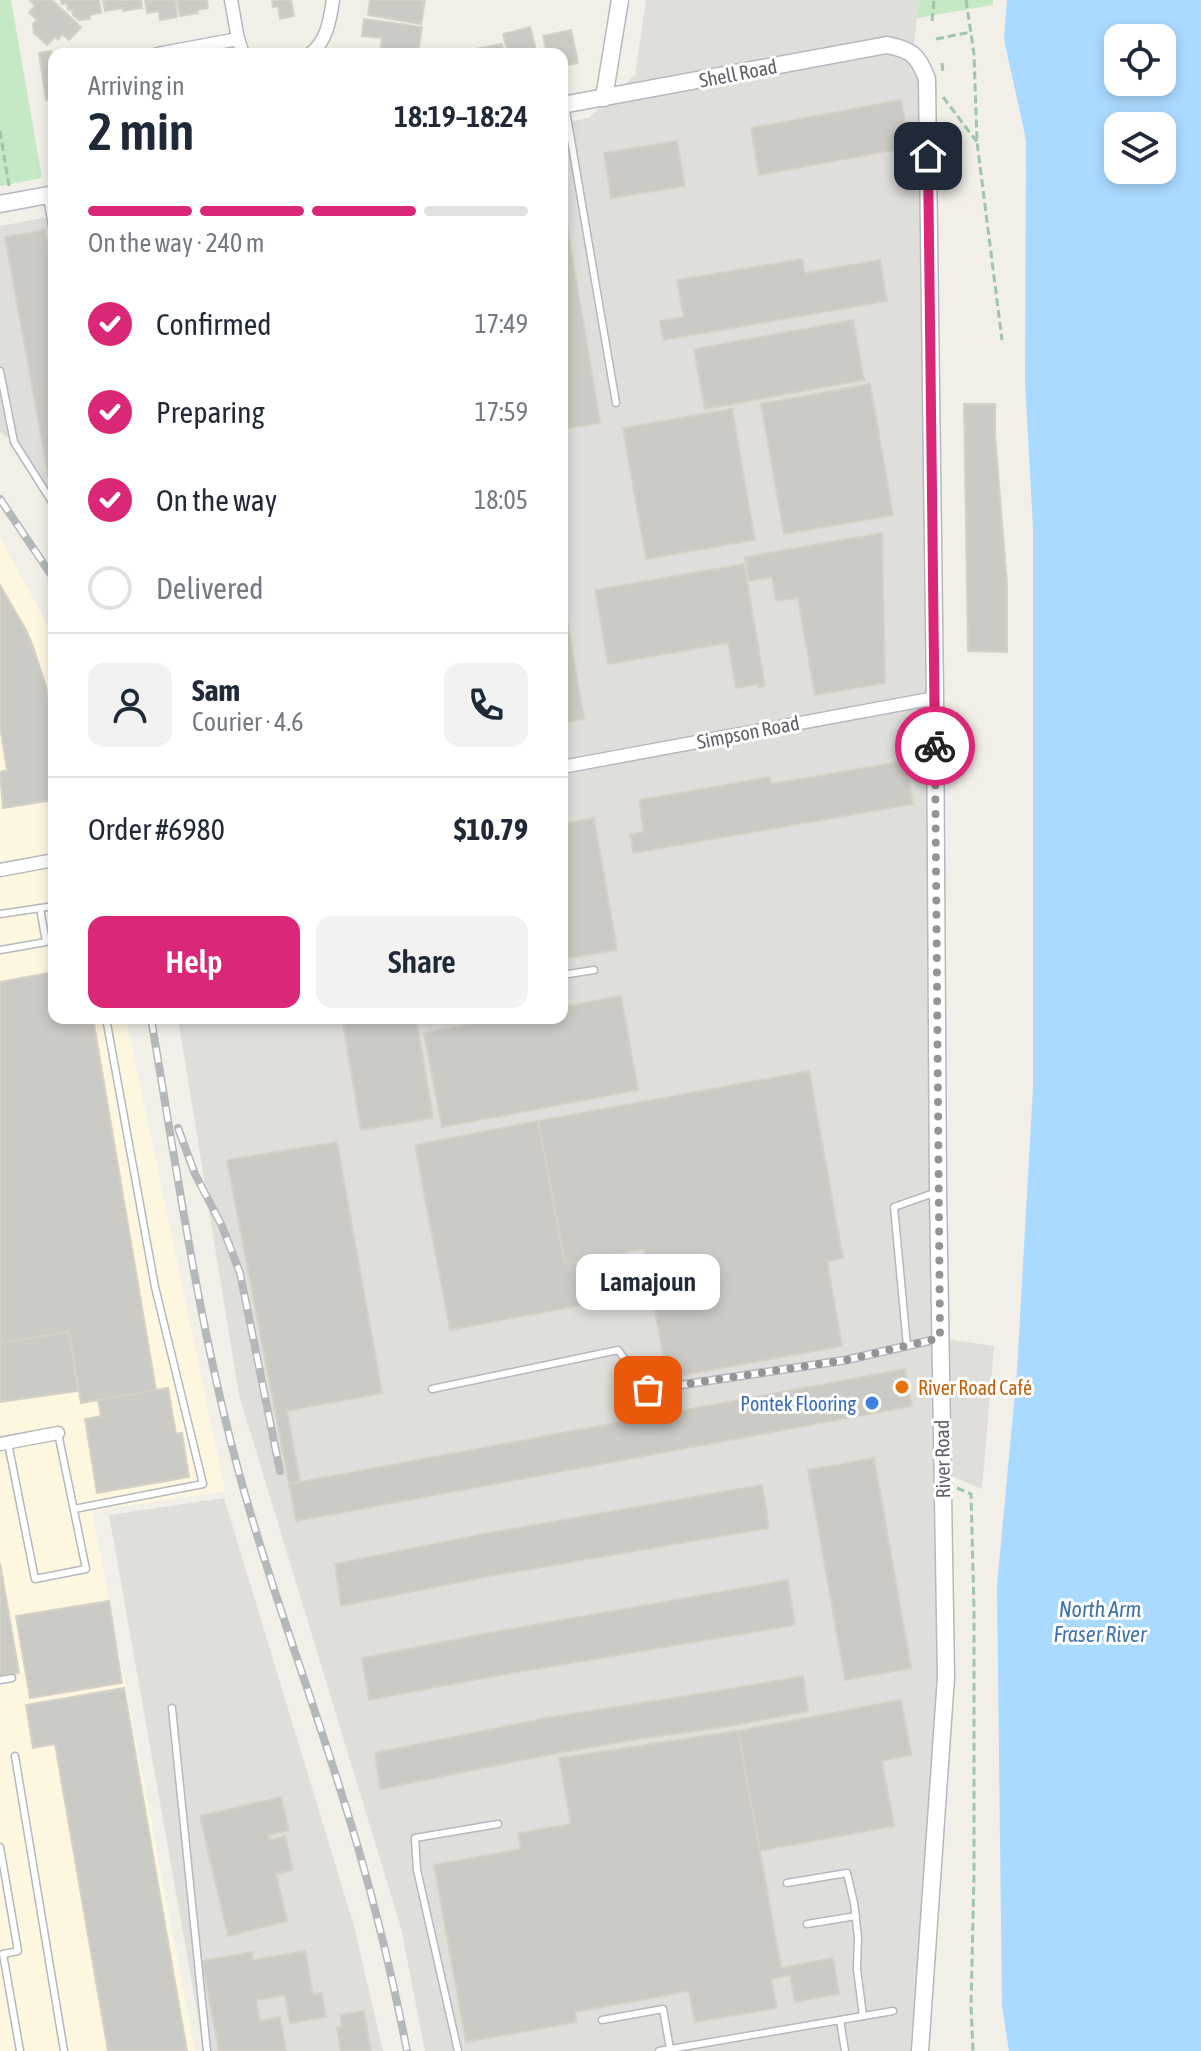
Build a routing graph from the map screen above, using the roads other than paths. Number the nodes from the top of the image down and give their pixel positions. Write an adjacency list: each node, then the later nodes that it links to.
1 (231, 0): 4 (street)
2 (333, 0): 7 (street)
3 (620, 0): 9 (street)
4 (238, 39): 5 (street); 6 (street)
5 (189, 48)
6 (241, 48)
7 (318, 48)
8 (913, 54): 9 (street, Shell Road); 18 (street, River Road)
9 (604, 98): 10 (street, Shell Road)
10 (568, 104)
11 (568, 133): 16 (lane)
12 (48, 195): 13 (street)
13 (6, 203)
14 (0, 371): 15 (lane)
15 (2, 388): 17 (lane)
16 (616, 403)
17 (48, 496)
18 (935, 698): 19 (street, Simpson Road); 29 (street, River Road)
19 (568, 766)
20 (48, 861): 21 (street)
21 (0, 870)
22 (48, 907): 23 (lane)
23 (40, 908): 24 (lane); 25 (lane)
24 (0, 914)
25 (0, 950)
26 (594, 970): 27 (lane)
27 (568, 974)
28 (107, 1024): 35 (lane)
29 (938, 1191): 30 (street, River Road); 31 (lane)
30 (940, 1338): 31 (lane); 57 (street, River Road)
31 (907, 1346): 32 (lane)
32 (432, 1389)
33 (58, 1433): 34 (street); 35 (lane)
34 (4, 1444): 35 (lane)
35 (74, 1509)
36 (12, 1678): 37 (lane)
37 (0, 1680)
38 (172, 1708): 53 (lane)
39 (15, 1756): 52 (lane)
40 (498, 1824): 54 (lane)
41 (0, 1847): 45 (lane)
42 (787, 1883): 43 (lane)
43 (856, 1916): 44 (lane); 47 (lane)
44 (807, 1924)
45 (2, 1966): 51 (lane)
46 (893, 2011): 47 (lane)
47 (863, 2016): 49 (lane)
48 (602, 2020): 50 (lane)
49 (840, 2020): 50 (lane); 56 (lane)
50 (670, 2049): 55 (lane)
51 (20, 2051)
52 (64, 2051)
53 (207, 2051)
54 (458, 2051)
55 (659, 2051)
56 (845, 2051)
57 (920, 2051)

